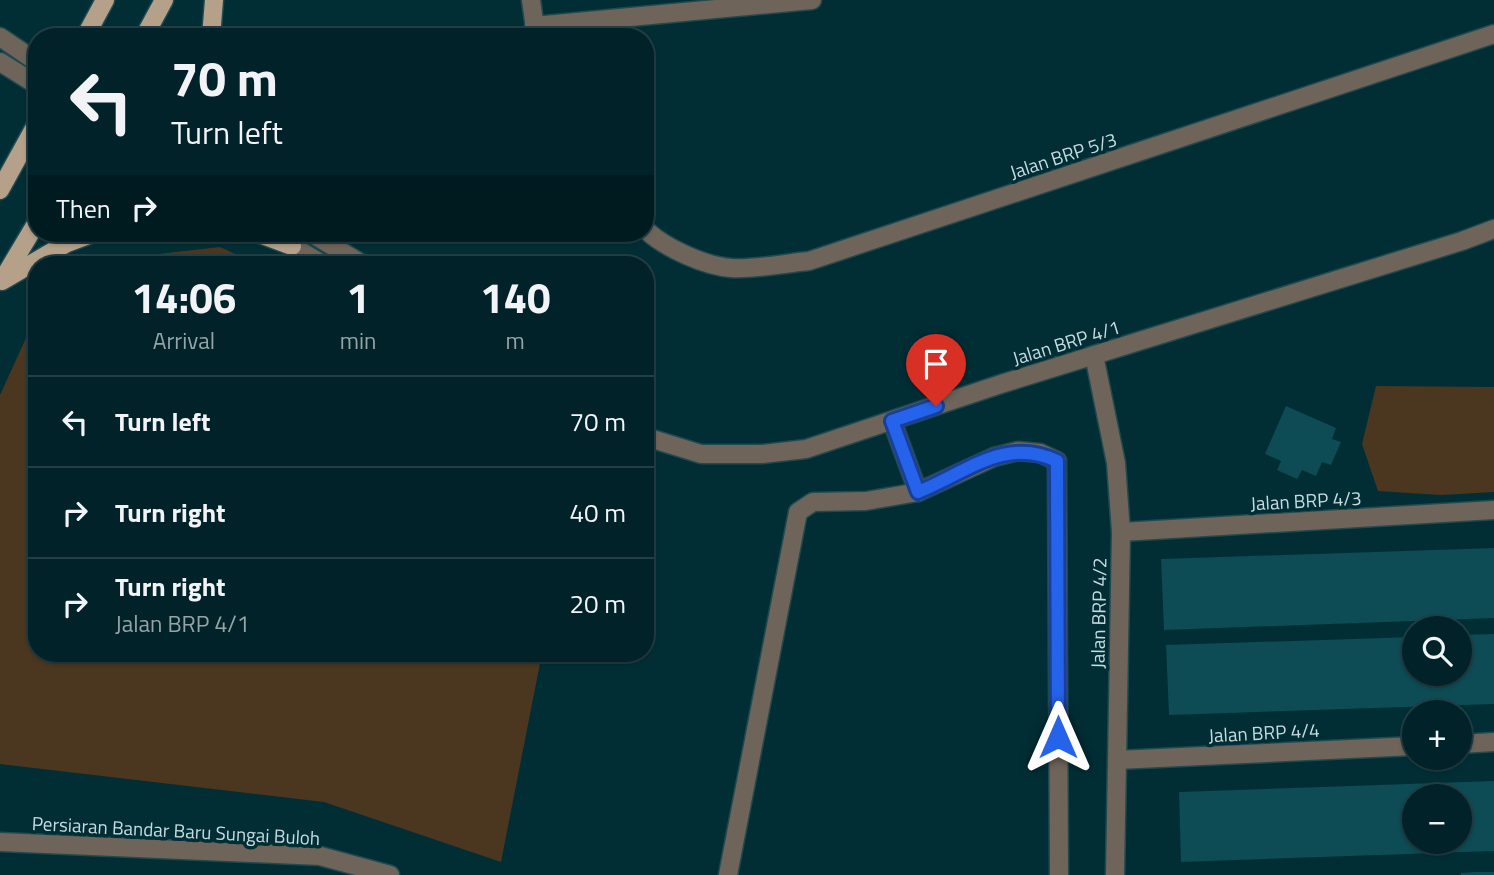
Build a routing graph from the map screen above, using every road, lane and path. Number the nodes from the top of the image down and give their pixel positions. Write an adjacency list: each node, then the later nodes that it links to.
1 (105, 0): 6 (main road)
2 (164, 0): 7 (main road)
3 (214, 0): 8 (main road)
4 (531, 0): 9 (street)
5 (811, 0): 10 (street)
6 (90, 28)
7 (149, 28)
8 (212, 28)
9 (535, 28)
10 (562, 28)
11 (1494, 34): 20 (street, Jalan BRP 5/3)
12 (0, 37): 13 (street)
13 (28, 56)
14 (0, 62): 15 (street)
15 (28, 79)
16 (28, 139): 17 (main road)
17 (0, 190)
18 (1494, 229): 31 (street, Jalan BRP 4/1)
19 (28, 238): 30 (main road)
20 (654, 238)
21 (70, 242): 26 (main road)
22 (281, 242): 25 (main road)
23 (286, 242): 25 (street)
24 (326, 242): 28 (street)
25 (292, 246): 27 (street)
26 (46, 256)
27 (309, 256)
28 (349, 256)
29 (28, 267): 30 (main road)
30 (1, 284)
31 (1094, 355): 32 (street, Jalan BRP 4/1); 36 (street, Jalan BRP 4/2)
32 (892, 421): 33 (street, Jalan BRP 4/1); 34 (street)
33 (654, 439)
34 (918, 492): 43 (street); 44 (street)
35 (1494, 510): 36 (street, Jalan BRP 4/3)
36 (1121, 532): 40 (street, Jalan BRP 4/2)
37 (1494, 742): 38 (street)
38 (1472, 743)
39 (1402, 747): 40 (street, Jalan BRP 4/4)
40 (1117, 760): 45 (street, Jalan BRP 4/2)
41 (0, 842): 42 (street, Persiaran Bandar Baru Sungai Buloh)
42 (390, 875)
43 (728, 875)
44 (1059, 875)
45 (1115, 875)

